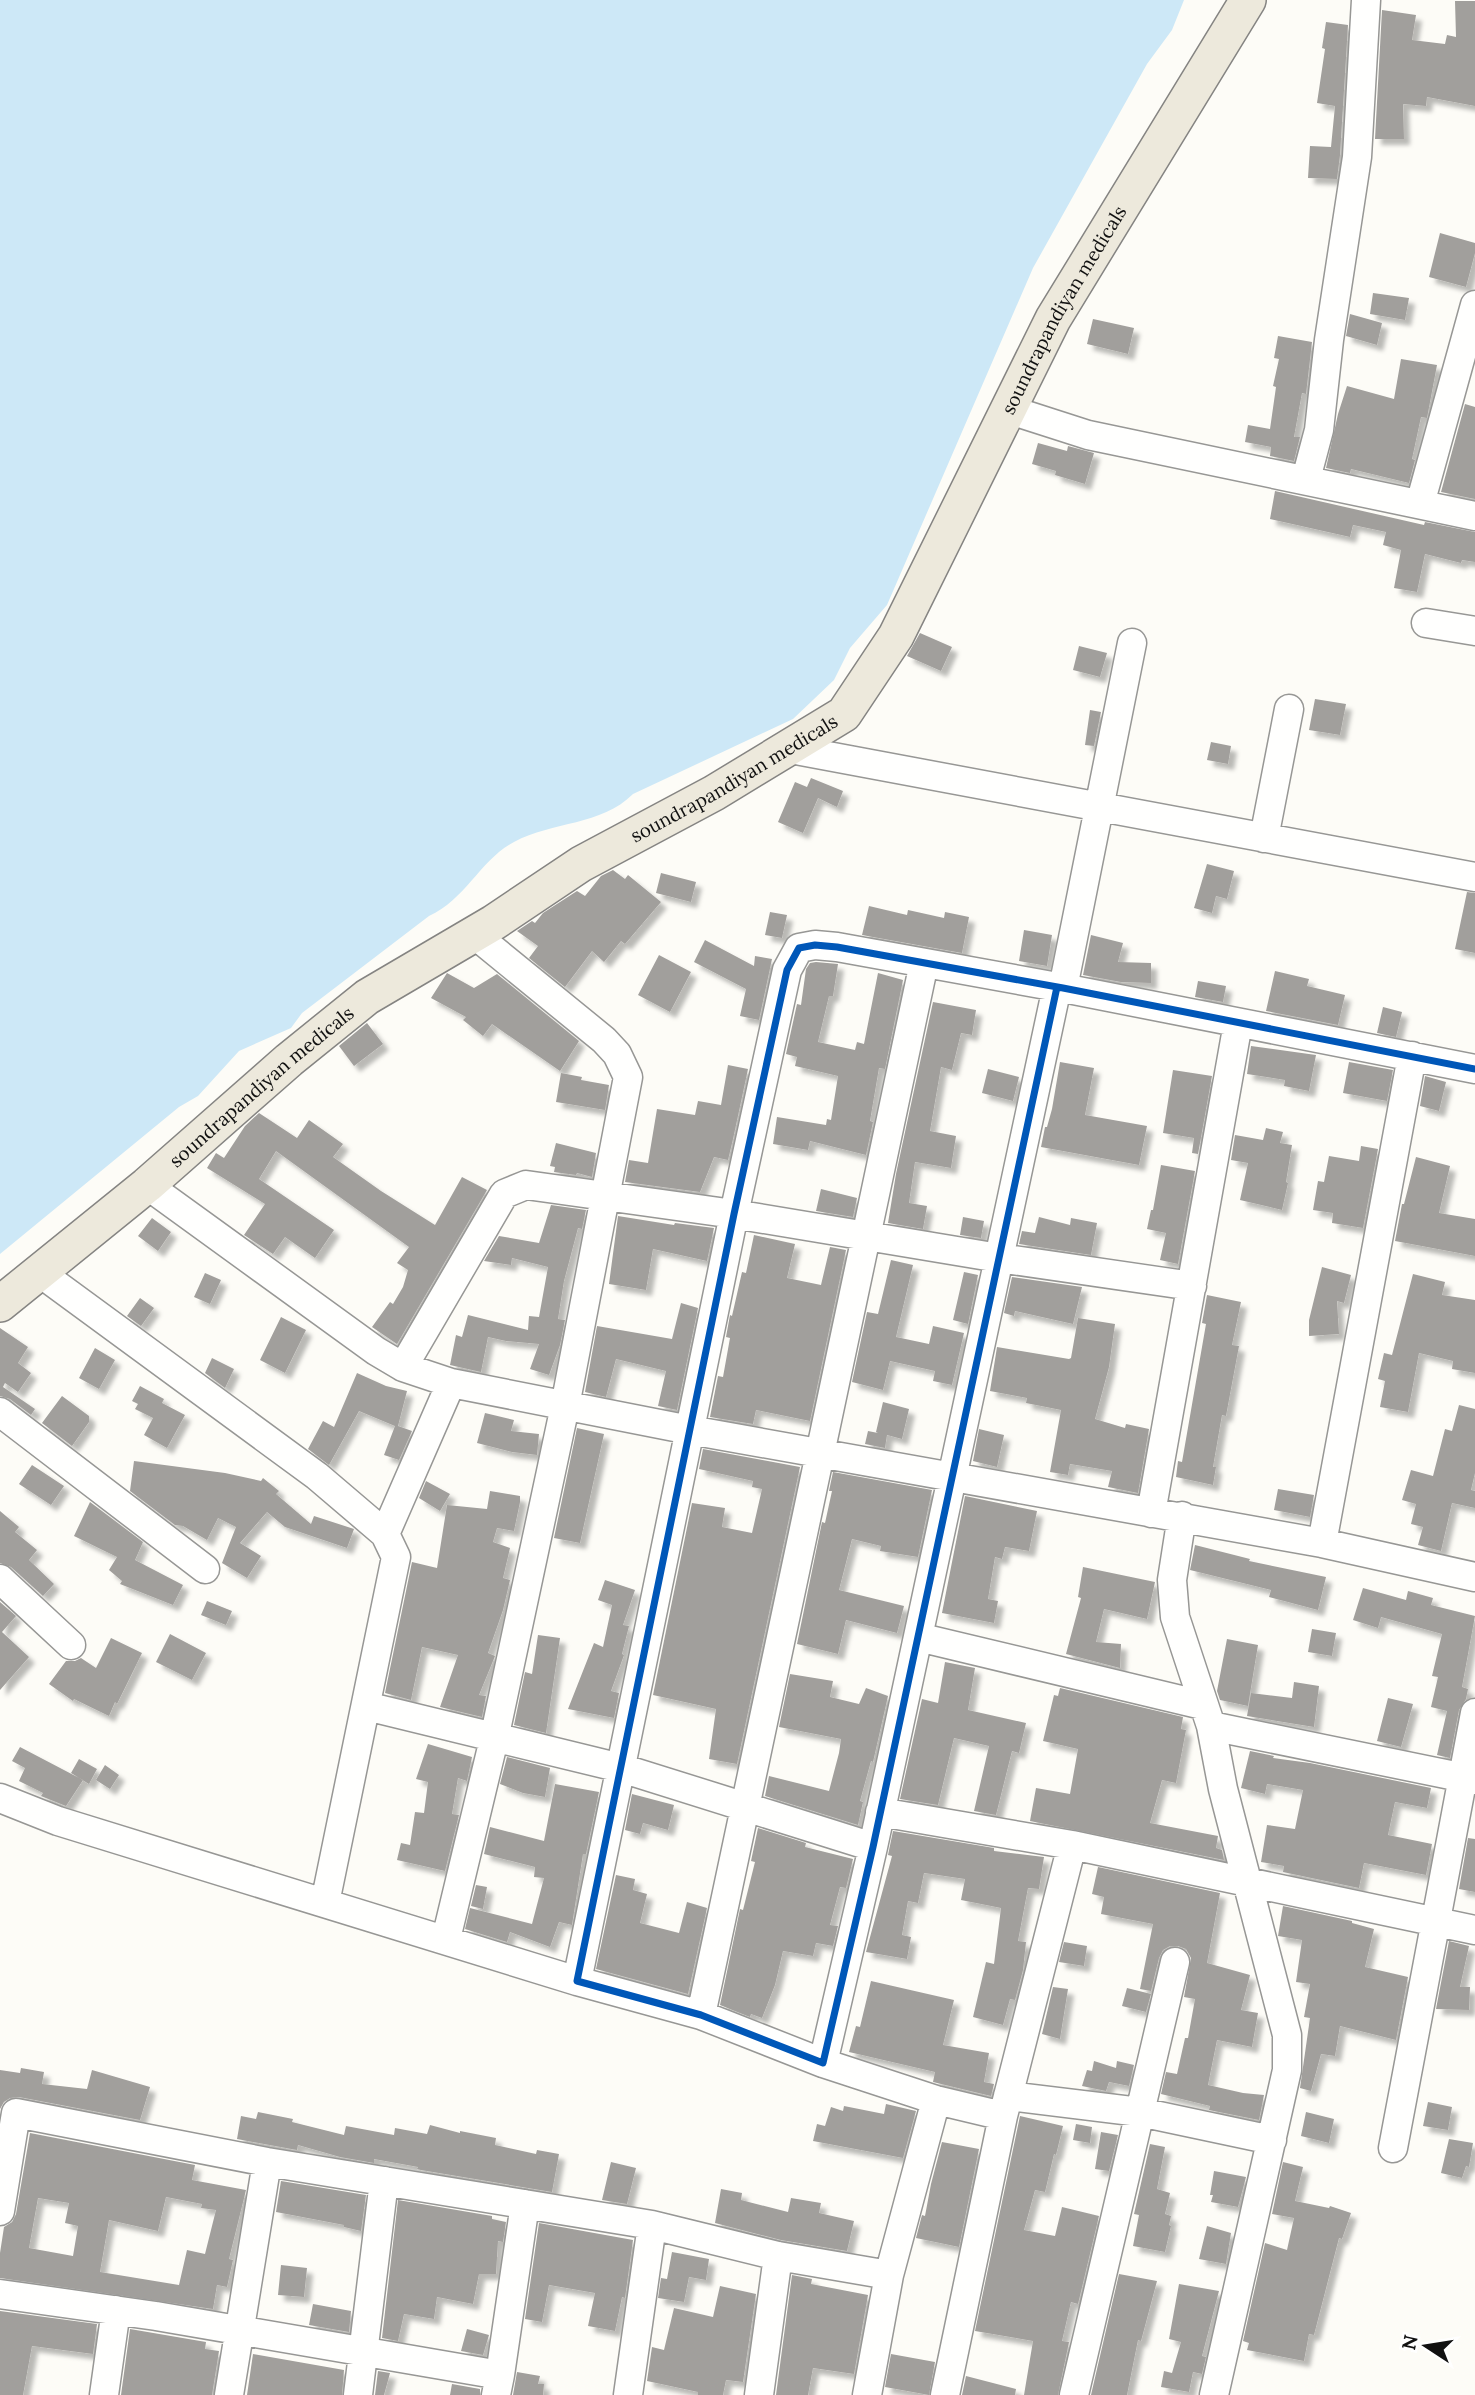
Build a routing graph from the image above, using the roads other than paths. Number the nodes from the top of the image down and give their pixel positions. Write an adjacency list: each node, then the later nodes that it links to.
1 (1248, 0): 4 (main road, soundrapandiyan medicals)
2 (1366, 0): 5 (street)
3 (1475, 305): 6 (street)
4 (1007, 409): 5 (street); 12 (main road, soundrapandiyan medicals)
5 (1306, 480): 6 (street)
6 (1420, 504): 7 (street)
7 (1475, 516)
8 (1426, 623): 9 (street)
9 (1475, 631)
10 (1132, 643): 13 (street)
11 (1289, 709): 14 (street)
12 (785, 748): 13 (street); 16 (main road, soundrapandiyan medicals)
13 (1099, 807): 14 (street); 18 (street)
14 (1264, 838): 15 (street)
15 (1475, 877)
16 (474, 934): 22 (main road, soundrapandiyan medicals); 23 (street)
17 (924, 963): 18 (street); 24 (street); 25 (street)
18 (1060, 987): 19 (street); 26 (street)
19 (1238, 1024): 20 (street); 28 (street)
20 (1412, 1056): 21 (street); 40 (street)
21 (1475, 1069)
22 (147, 1185): 27 (main road, soundrapandiyan medicals); 30 (street)
23 (605, 1197): 24 (street); 30 (street); 32 (street)
24 (734, 1214): 25 (street); 34 (street)
25 (866, 1235): 26 (street); 35 (street)
26 (999, 1258): 28 (street); 36 (street)
27 (39, 1272): 29 (main road, soundrapandiyan medicals); 39 (street)
28 (1192, 1286): 37 (street)
29 (0, 1304)
30 (403, 1367): 31 (street)
31 (451, 1383): 32 (street); 39 (street)
32 (565, 1406): 34 (street); 49 (street)
33 (0, 1412): 41 (street)
34 (690, 1430): 35 (street); 50 (street)
35 (820, 1453): 36 (street); 53 (street)
36 (952, 1477): 37 (street); 44 (street)
37 (1151, 1513): 38 (street)
38 (1182, 1516): 40 (street); 48 (street)
39 (385, 1534): 46 (street)
40 (1322, 1543): 42 (street)
41 (205, 1569)
42 (1475, 1577)
43 (0, 1579): 45 (street)
44 (918, 1637): 48 (street); 54 (street)
45 (71, 1645)
46 (366, 1706): 49 (street); 58 (street)
47 (1475, 1713): 51 (street)
48 (1206, 1715): 51 (street); 57 (street)
49 (494, 1739): 50 (street); 61 (street)
50 (621, 1768): 53 (street); 63 (street)
51 (1469, 1778): 59 (street)
52 (0, 1798): 58 (street)
53 (745, 1805): 56 (street); 64 (street)
54 (880, 1812): 55 (street); 56 (street)
55 (1072, 1845): 57 (street); 67 (street)
56 (873, 1847): 65 (street)
57 (1249, 1884): 59 (street); 70 (street)
58 (325, 1903): 61 (street)
59 (1437, 1922): 60 (street); 71 (street)
60 (1475, 1930)
61 (446, 1939): 63 (street)
62 (1175, 1962): 69 (street)
63 (577, 1981): 64 (street)
64 (701, 2015): 65 (street)
65 (823, 2063): 66 (street)
66 (936, 2100): 67 (street); 78 (street)
67 (1006, 2106): 69 (street); 90 (street)
68 (8, 2111): 72 (street); 75 (street)
69 (1140, 2112): 70 (street); 91 (street)
70 (1272, 2140): 92 (street)
71 (1392, 2148)
72 (267, 2162): 73 (street); 81 (street)
73 (384, 2181): 74 (street); 82 (street)
74 (525, 2204): 76 (street); 83 (street)
75 (0, 2211)
76 (652, 2225): 77 (street); 87 (street)
77 (778, 2256): 78 (street); 88 (street)
78 (889, 2274): 89 (street)
79 (0, 2294): 80 (street)
80 (116, 2310): 81 (street); 84 (street)
81 (238, 2330): 82 (street); 85 (street)
82 (363, 2352): 83 (street); 86 (street)
83 (498, 2385)
84 (104, 2395)
85 (229, 2395)
86 (358, 2395)
87 (628, 2395)
88 (759, 2395)
89 (867, 2395)
90 (944, 2395)
91 (1074, 2395)
92 (1214, 2395)

